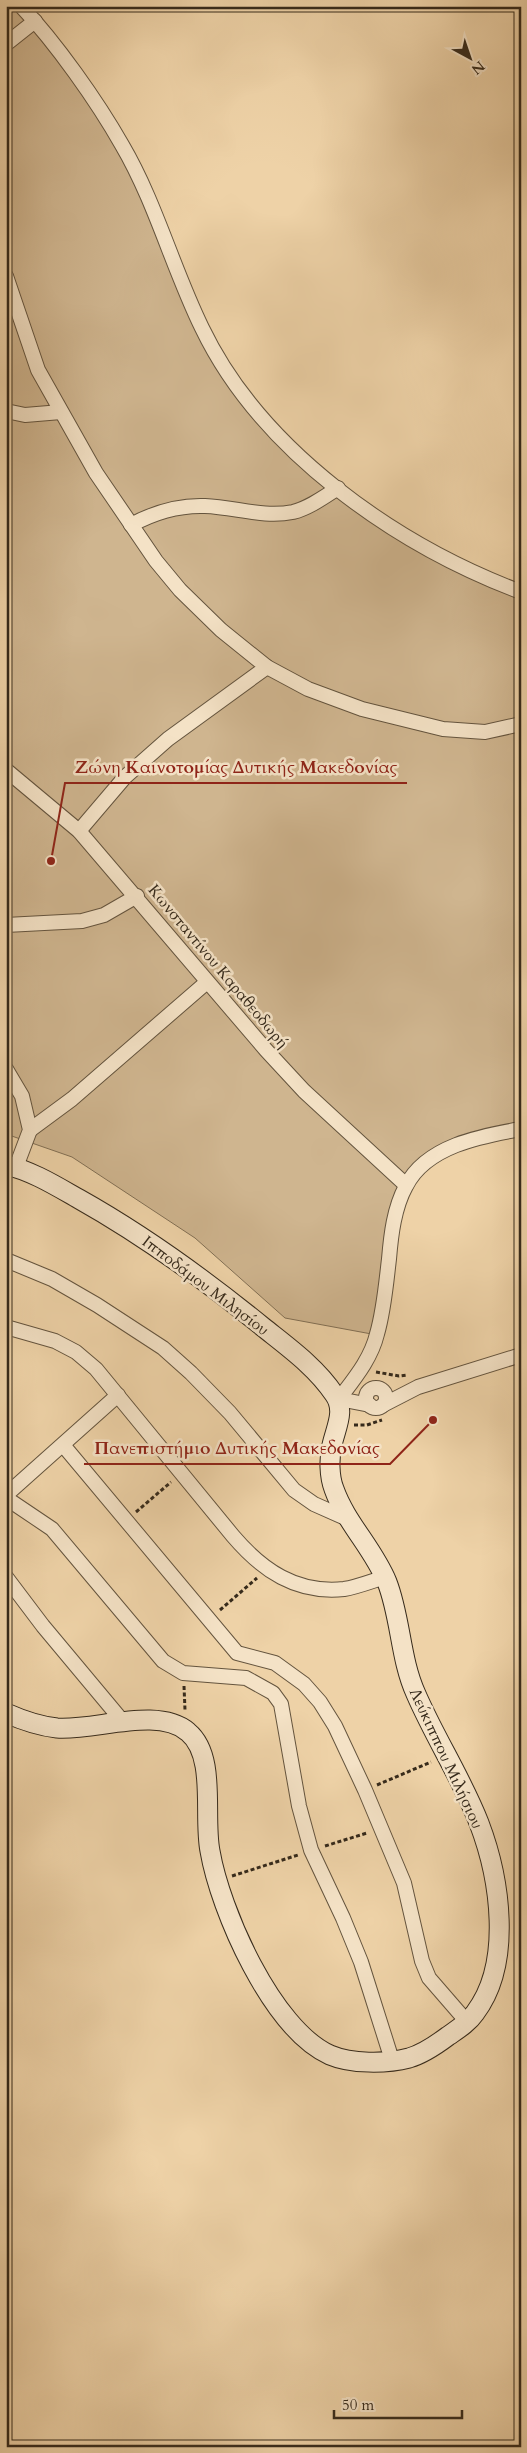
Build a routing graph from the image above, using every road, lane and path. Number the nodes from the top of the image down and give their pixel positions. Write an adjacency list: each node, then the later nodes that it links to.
1 (21, 6): 2 (street)
2 (35, 21): 3 (street); 7 (street)
3 (6, 44)
4 (6, 276): 6 (street)
5 (6, 411): 6 (street)
6 (61, 412): 8 (street)
7 (338, 488): 8 (street); 9 (street)
8 (131, 525): 10 (street)
9 (521, 592)
10 (267, 667): 11 (street); 13 (street)
11 (521, 724)
12 (6, 770): 13 (street, Κωνσταντίνου Καραθεοδωρή)
13 (79, 831): 14 (street, Κωνσταντίνου Καραθεοδωρή)
14 (137, 896): 15 (street); 16 (street, Κωνσταντίνου Καραθεοδωρή)
15 (6, 925)
16 (207, 982): 19 (street); 21 (street, Κωνσταντίνου Καραθεοδωρή)
17 (6, 1069): 19 (street)
18 (521, 1129): 21 (street)
19 (30, 1130): 20 (street)
20 (11, 1166): 28 (street, Ιπποδάμου Μιλησίου)
21 (406, 1185): 28 (street)
22 (6, 1260): 33 (street)
23 (6, 1327): 27 (street)
24 (521, 1355): 25 (street)
25 (418, 1388): 26 (street); 29 (street)
26 (378, 1389): 28 (street); 29 (street)
27 (118, 1395): 30 (street); 31 (street)
28 (339, 1399): 29 (street); 33 (street, Λεύκιππου Μιλήσιου)
29 (377, 1405)
30 (63, 1445): 32 (street); 34 (street)
31 (181, 1473): 34 (path); 35 (street)
32 (6, 1497): 39 (street)
33 (350, 1520): 37 (street, Λεύκιππου Μιλήσιου)
34 (126, 1521): 38 (street)
35 (266, 1570): 37 (street); 38 (path)
36 (6, 1577): 41 (street)
37 (385, 1577): 43 (street, Λεύκιππου Μιλήσιου)
38 (209, 1619): 44 (street)
39 (183, 1673): 42 (path); 46 (street)
40 (6, 1713): 41 (street)
41 (124, 1723): 42 (street)
42 (185, 1728): 47 (street, Λεύκιππου Μιλήσιου)
43 (446, 1756): 44 (path); 48 (street, Λεύκιππου Μιλήσιου)
44 (365, 1790): 45 (street)
45 (380, 1828): 46 (path); 48 (street)
46 (312, 1850): 47 (path); 49 (street)
47 (217, 1881): 49 (street, Λεύκιππου Μιλήσιου)
48 (468, 2023): 49 (street, Λεύκιππου Μιλήσιου)
49 (392, 2060)

